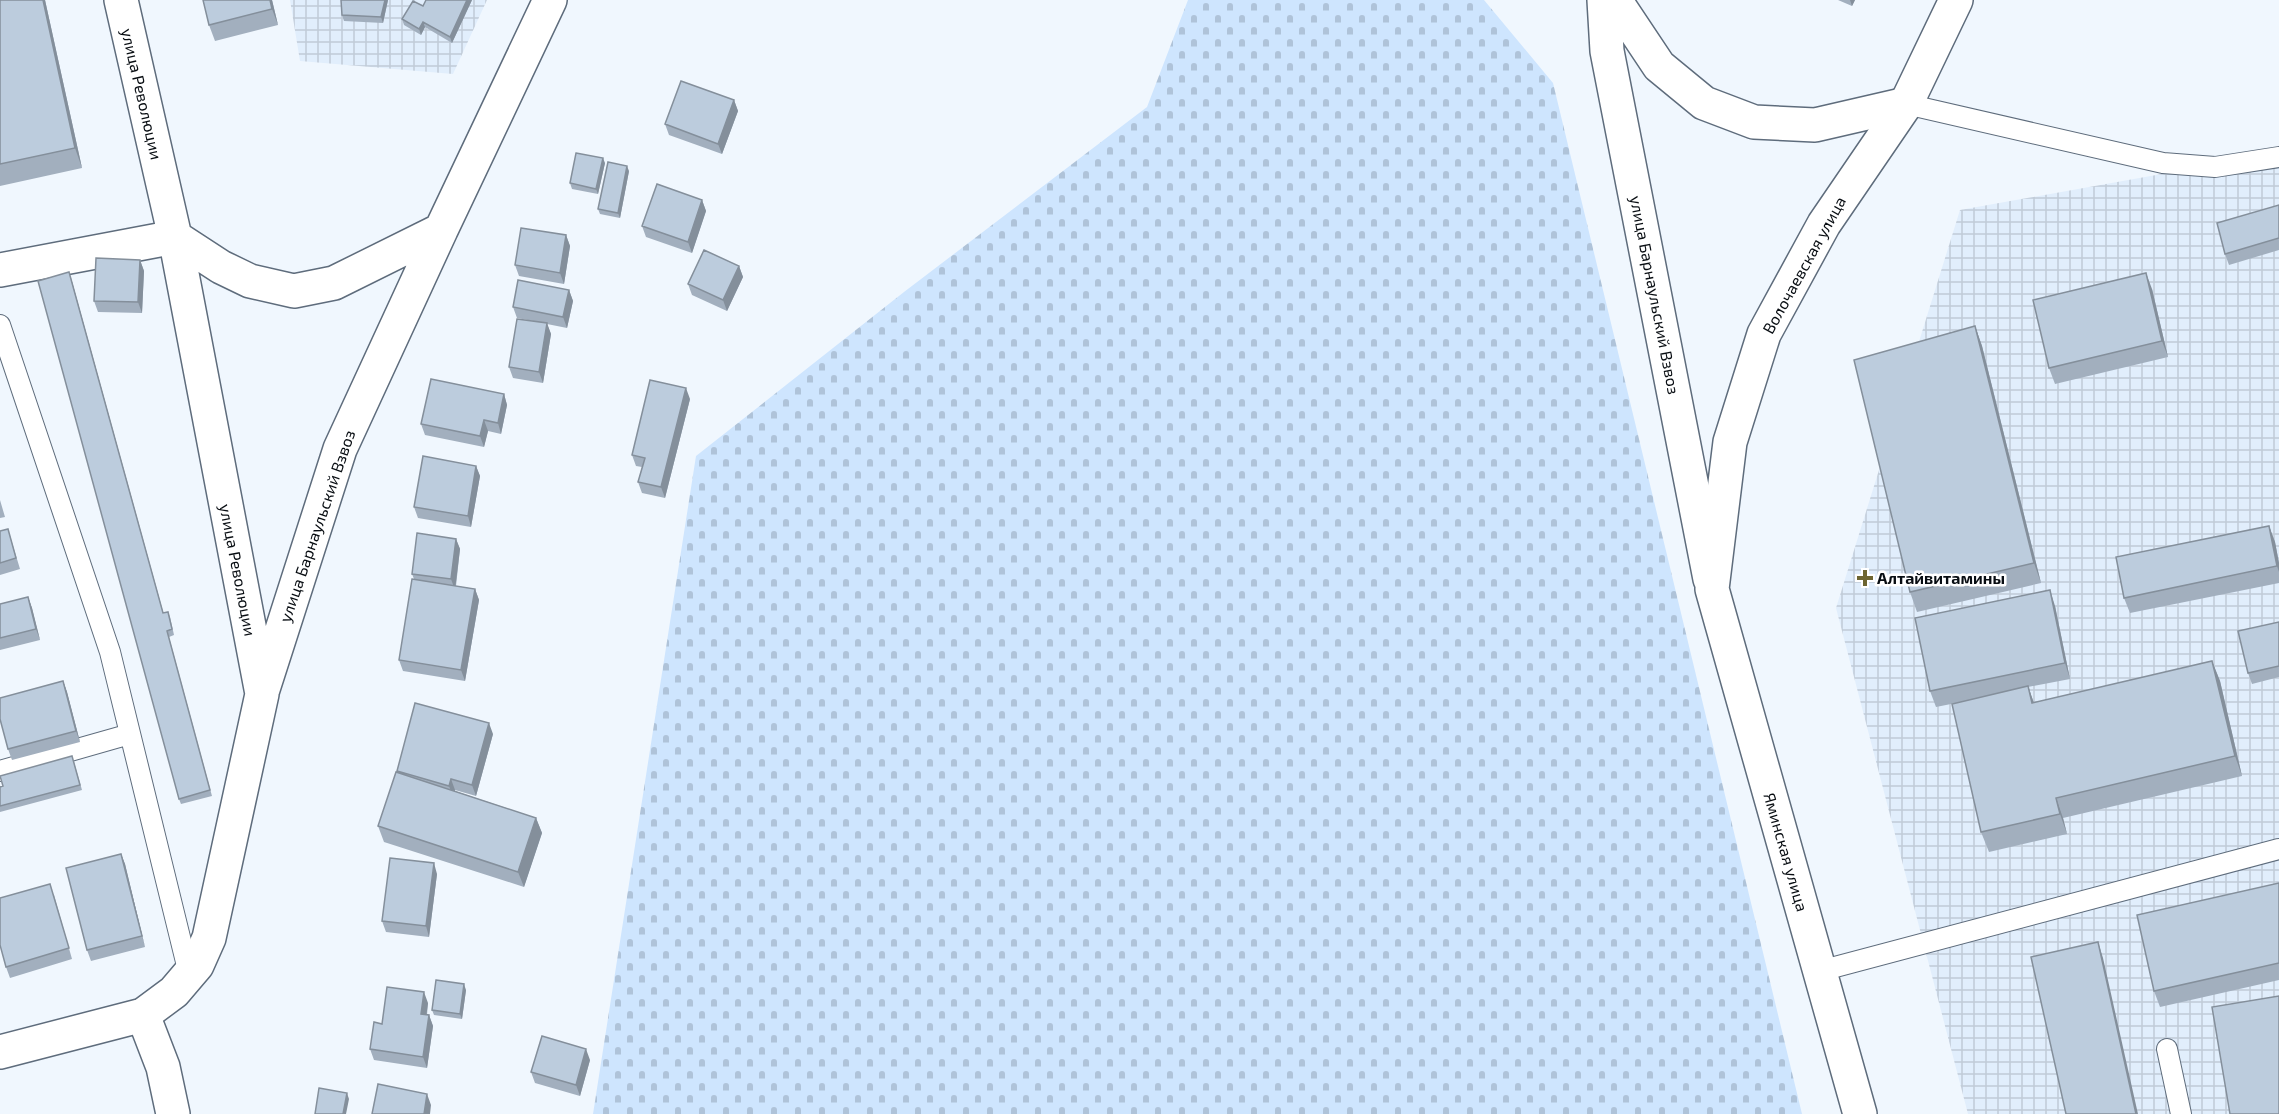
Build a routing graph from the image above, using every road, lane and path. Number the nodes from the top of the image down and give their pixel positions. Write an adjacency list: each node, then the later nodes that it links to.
1 (121, 0): 9 (main road, улица Революции)
2 (550, 0): 8 (main road, улица Барнаульский Взвоз)
3 (1604, 0): 12 (main road, улица Барнаульский Взвоз)
4 (1615, 0): 6 (main road)
5 (1956, 0): 6 (main road, Волочаевская улица)
6 (1906, 104): 7 (lane); 12 (main road, Волочаевская улица)
7 (2279, 157)
8 (441, 230): 9 (main road); 13 (main road, улица Барнаульский Взвоз)
9 (175, 237): 10 (main road); 13 (main road, улица Революции)
10 (0, 270)
11 (0, 325): 14 (lane)
12 (1712, 589): 17 (main road, Яминская улица)
13 (262, 694): 18 (main road, улица Революции)
14 (130, 734): 15 (lane); 18 (lane)
15 (0, 771)
16 (2279, 849): 17 (lane)
17 (1820, 971): 23 (main road, Яминская улица)
18 (189, 974): 19 (main road, улица Революции)
19 (143, 1016): 21 (main road); 22 (main road)
20 (2167, 1049): 24 (lane)
21 (0, 1052)
22 (173, 1114)
23 (1860, 1114)
24 (2181, 1114)

